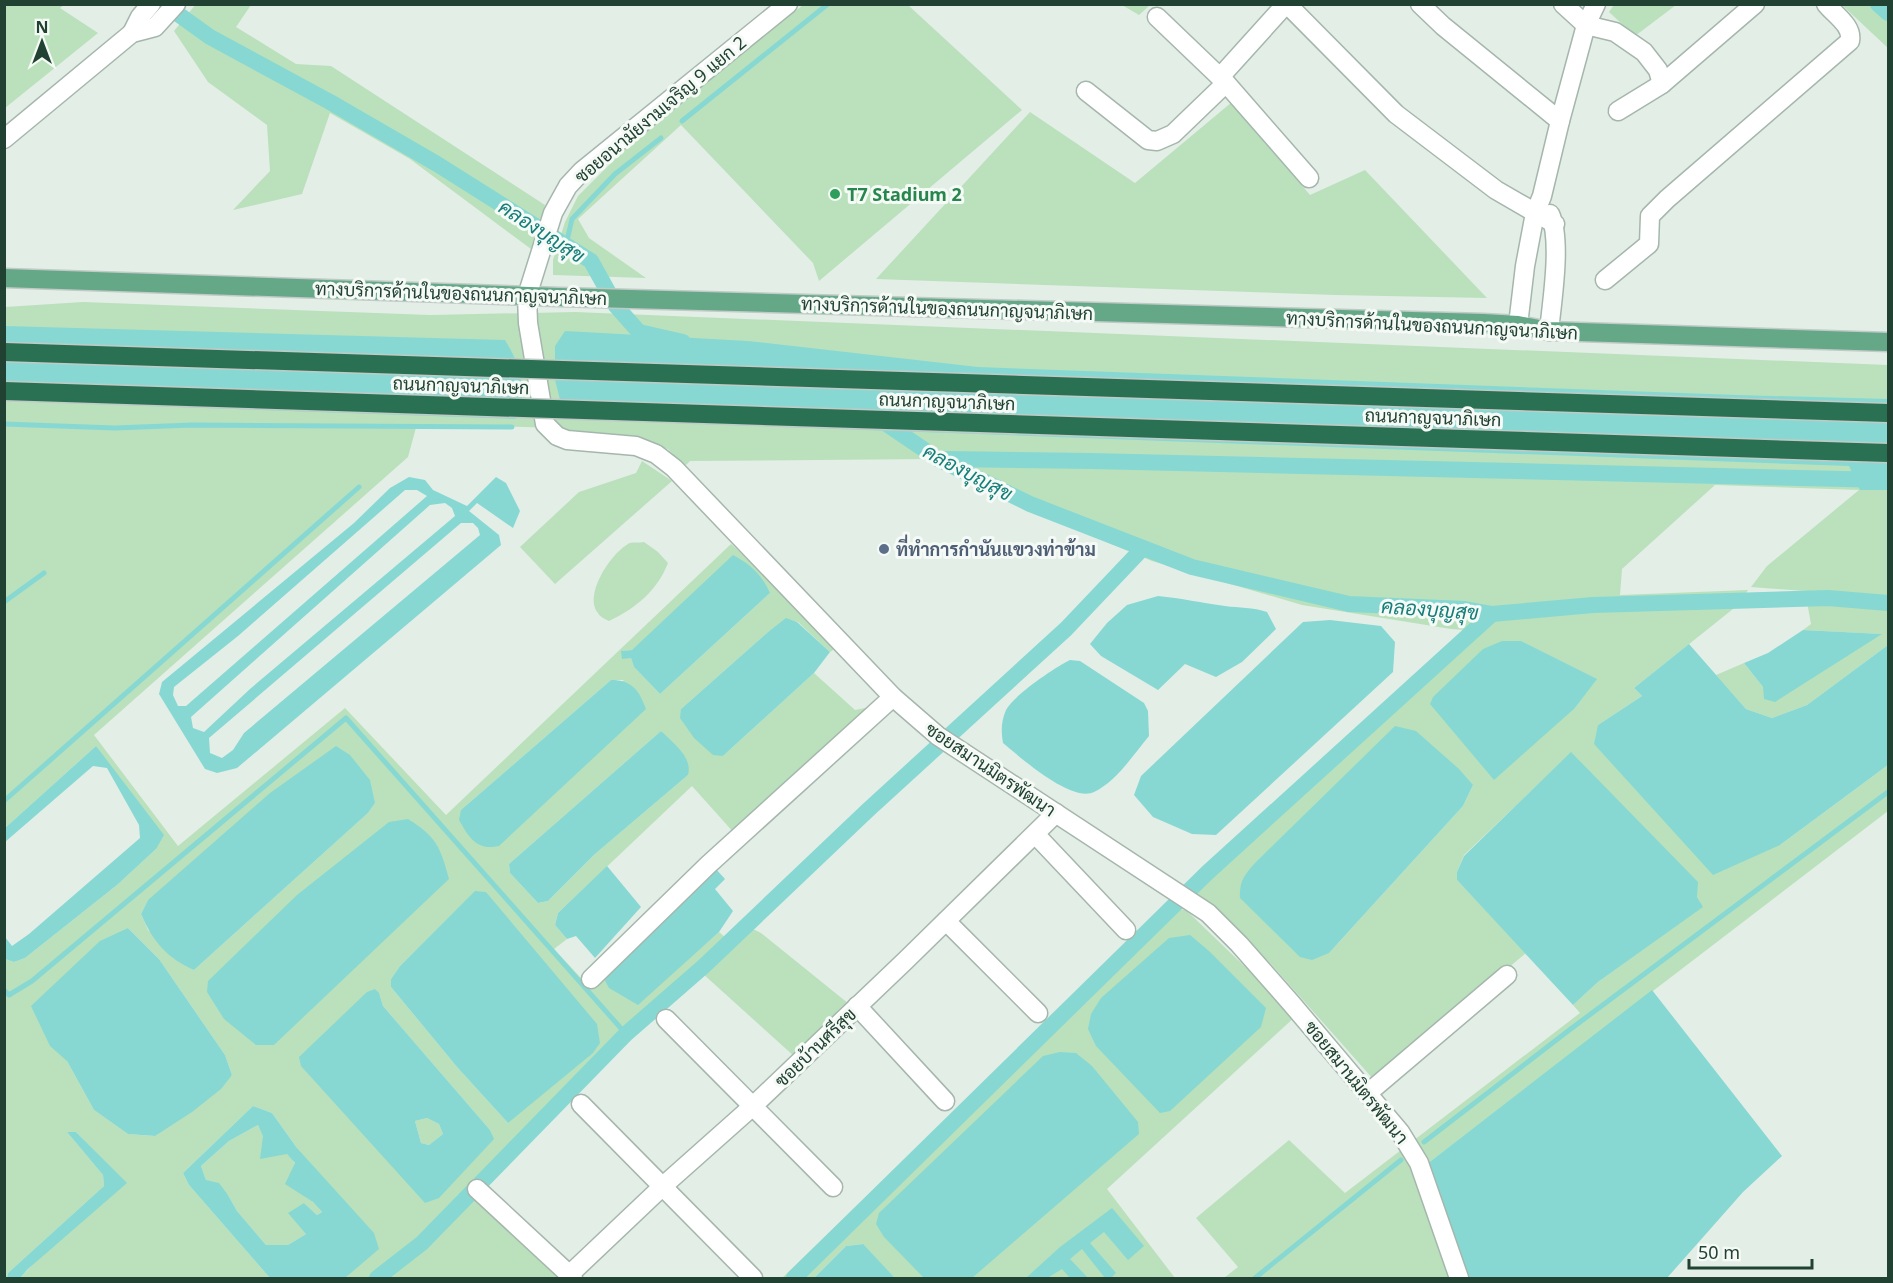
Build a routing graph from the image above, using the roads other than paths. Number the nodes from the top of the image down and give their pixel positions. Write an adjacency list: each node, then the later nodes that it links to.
1 (176, 4): 10 (street)
2 (788, 4): 24 (street, ซอยอนามัยงามเจริญ 9 แยก 2)
3 (1286, 4): 12 (street); 20 (street)
4 (1420, 4): 16 (street)
5 (1563, 4): 11 (street)
6 (1596, 4): 11 (street)
7 (1755, 4): 13 (street)
8 (1826, 4): 23 (street)
9 (1157, 16): 12 (street)
10 (144, 20): 17 (street)
11 (1586, 25): 13 (street); 16 (street)
12 (1223, 80): 14 (street); 18 (street)
13 (1662, 84): 15 (street)
14 (1086, 91)
15 (1618, 111)
16 (1560, 121): 19 (street)
17 (4, 139)
18 (1309, 178)
19 (1542, 196): 20 (street); 21 (street)
20 (1535, 213): 21 (street); 25 (street)
21 (1555, 224): 26 (street)
22 (4, 278): 24 (main road, ทางบริการด้านในของถนนกาญจนาภิเษก)
23 (1605, 280)
24 (527, 296): 25 (main road, ทางบริการด้านในของถนนกาญจนาภิเษก); 32 (street, ซอยสมานมิตรพัฒนา)
25 (1518, 325): 26 (main road, ทางบริการด้านในของถนนกาญจนาภิเษก)
26 (1549, 331): 27 (main road, ทางบริการด้านในของถนนกาญจนาภิเษก)
27 (1888, 342)
28 (4, 352): 30 (highway, ถนนกาญจนาภิเษก, bridge)
29 (4, 391): 31 (highway, ถนนกาญจนาภิเษก, bridge)
30 (1888, 413)
31 (1888, 453)
32 (893, 698): 33 (street, ซอยสมานมิตรพัฒนา); 38 (street)
33 (1056, 813): 34 (street, ซอยบ้านศรีสุข); 42 (street, ซอยสมานมิตรพัฒนา)
34 (1035, 834): 35 (street, ซอยบ้านศรีสุข); 36 (street)
35 (946, 921): 39 (street, ซอยบ้านศรีสุข); 40 (street)
36 (1126, 930)
37 (1507, 975): 42 (street)
38 (591, 979)
39 (857, 1006): 43 (street); 45 (street, ซอยบ้านศรีสุข)
40 (1038, 1013)
41 (666, 1019): 45 (street)
42 (1368, 1093): 51 (street, ซอยสมานมิตรพัฒนา)
43 (945, 1101)
44 (581, 1104): 46 (street)
45 (753, 1106): 46 (street, ซอยบ้านศรีสุข); 47 (street)
46 (663, 1186): 49 (street, ซอยบ้านศรีสุข); 50 (street)
47 (833, 1187)
48 (477, 1189): 49 (street)
49 (571, 1277)
50 (753, 1278)
51 (1459, 1278)

